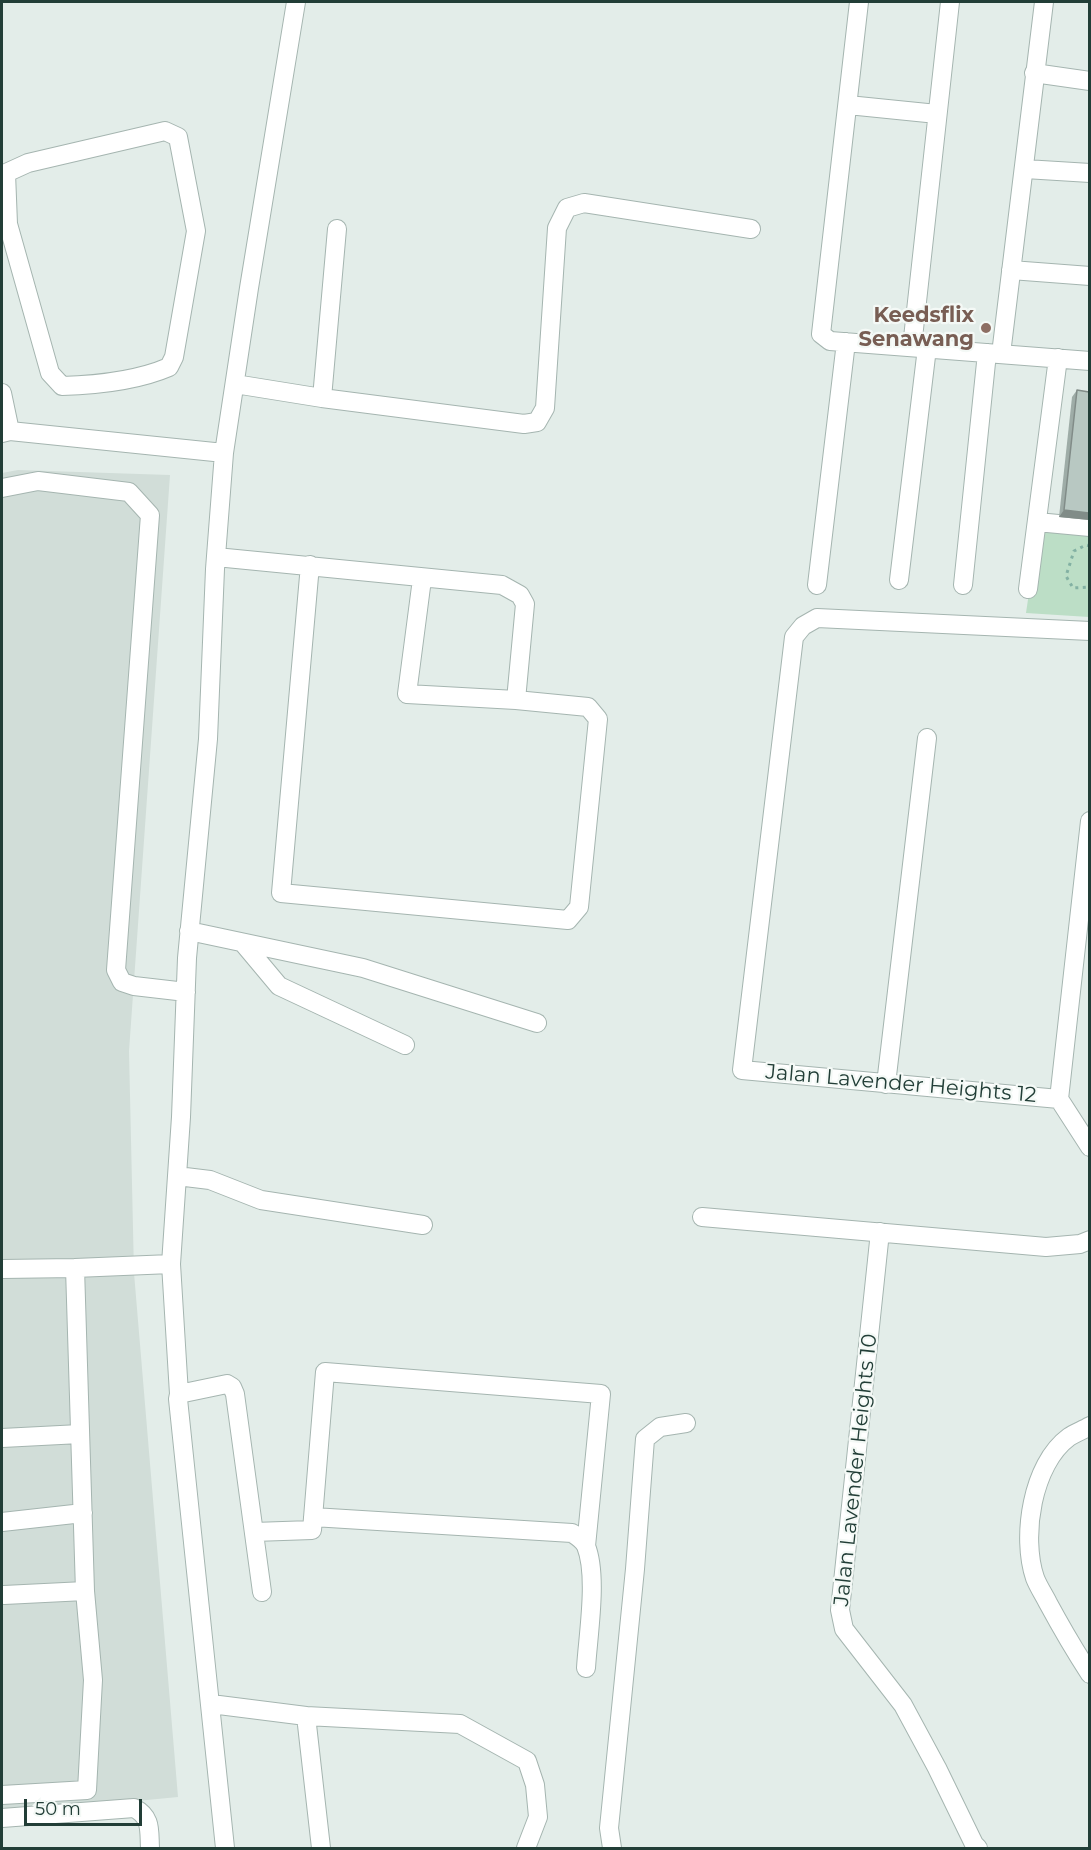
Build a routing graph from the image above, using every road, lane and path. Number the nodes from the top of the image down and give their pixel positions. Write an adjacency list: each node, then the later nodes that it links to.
1 (296, 2): 21 (street)
2 (859, 2): 7 (street)
3 (950, 2): 8 (street)
4 (1044, 2): 5 (street)
5 (1035, 73): 6 (street); 9 (street)
6 (1089, 81)
7 (848, 105): 8 (street); 16 (street)
8 (937, 114): 17 (street)
9 (1024, 169): 10 (street); 14 (street)
10 (1089, 174)
11 (5, 225): 11 (street)
12 (337, 229): 23 (street)
13 (752, 229): 23 (street)
14 (1011, 270): 15 (street); 18 (street)
15 (1089, 276)
16 (846, 342): 17 (street); 34 (street)
17 (919, 348): 18 (street); 33 (street)
18 (994, 353): 19 (street); 35 (street)
19 (1058, 358): 20 (street); 27 (street)
20 (1089, 361)
21 (235, 384): 23 (street); 25 (street)
22 (2, 393): 24 (street)
23 (322, 398)
24 (6, 432): 25 (street)
25 (224, 453): 30 (street)
26 (2, 488): 44 (street)
27 (1037, 522): 28 (street); 37 (street)
28 (1089, 527)
29 (1089, 546): 36 (path)
30 (216, 557): 31 (street); 42 (street)
31 (310, 565): 32 (street); 39 (street)
32 (422, 579): 39 (street); 39 (street)
33 (899, 580)
34 (817, 585)
35 (963, 585)
36 (1089, 587)
37 (1028, 589)
38 (1089, 631): 47 (street, Jalan Lavender Heights 12)
39 (516, 700)
40 (927, 738): 47 (street)
41 (1089, 821): 48 (street)
42 (189, 931): 43 (street); 44 (street)
43 (243, 943): 45 (street); 46 (street)
44 (186, 992): 50 (street)
45 (537, 1023)
46 (405, 1045)
47 (886, 1084): 48 (street, Jalan Lavender Heights 12)
48 (1059, 1099): 49 (street)
49 (1089, 1147)
50 (177, 1176): 52 (street); 55 (street)
51 (702, 1217): 53 (street)
52 (423, 1225)
53 (880, 1232): 54 (street); 82 (street, Jalan Lavender Heights 10)
54 (1089, 1240)
55 (171, 1264): 56 (street); 58 (street)
56 (75, 1268): 57 (street); 61 (street)
57 (2, 1269)
58 (179, 1394): 66 (street); 73 (street)
59 (686, 1423): 81 (street)
60 (1089, 1426): 72 (street)
61 (80, 1434): 62 (street); 63 (street)
62 (2, 1438)
63 (83, 1513): 65 (street); 68 (street)
64 (313, 1517): 66 (street); 67 (street); 67 (street)
65 (2, 1522)
66 (254, 1533): 69 (street)
67 (586, 1546): 71 (street)
68 (85, 1591): 70 (street); 75 (street)
69 (262, 1592)
70 (4, 1595)
71 (586, 1668)
72 (1089, 1674)
73 (211, 1704): 74 (street); 78 (street)
74 (306, 1716): 79 (street); 80 (street)
75 (2, 1795)
76 (2, 1818): 77 (street)
77 (150, 1848)
78 (225, 1848)
79 (321, 1848)
80 (526, 1848)
81 (612, 1848)
82 (978, 1848)

